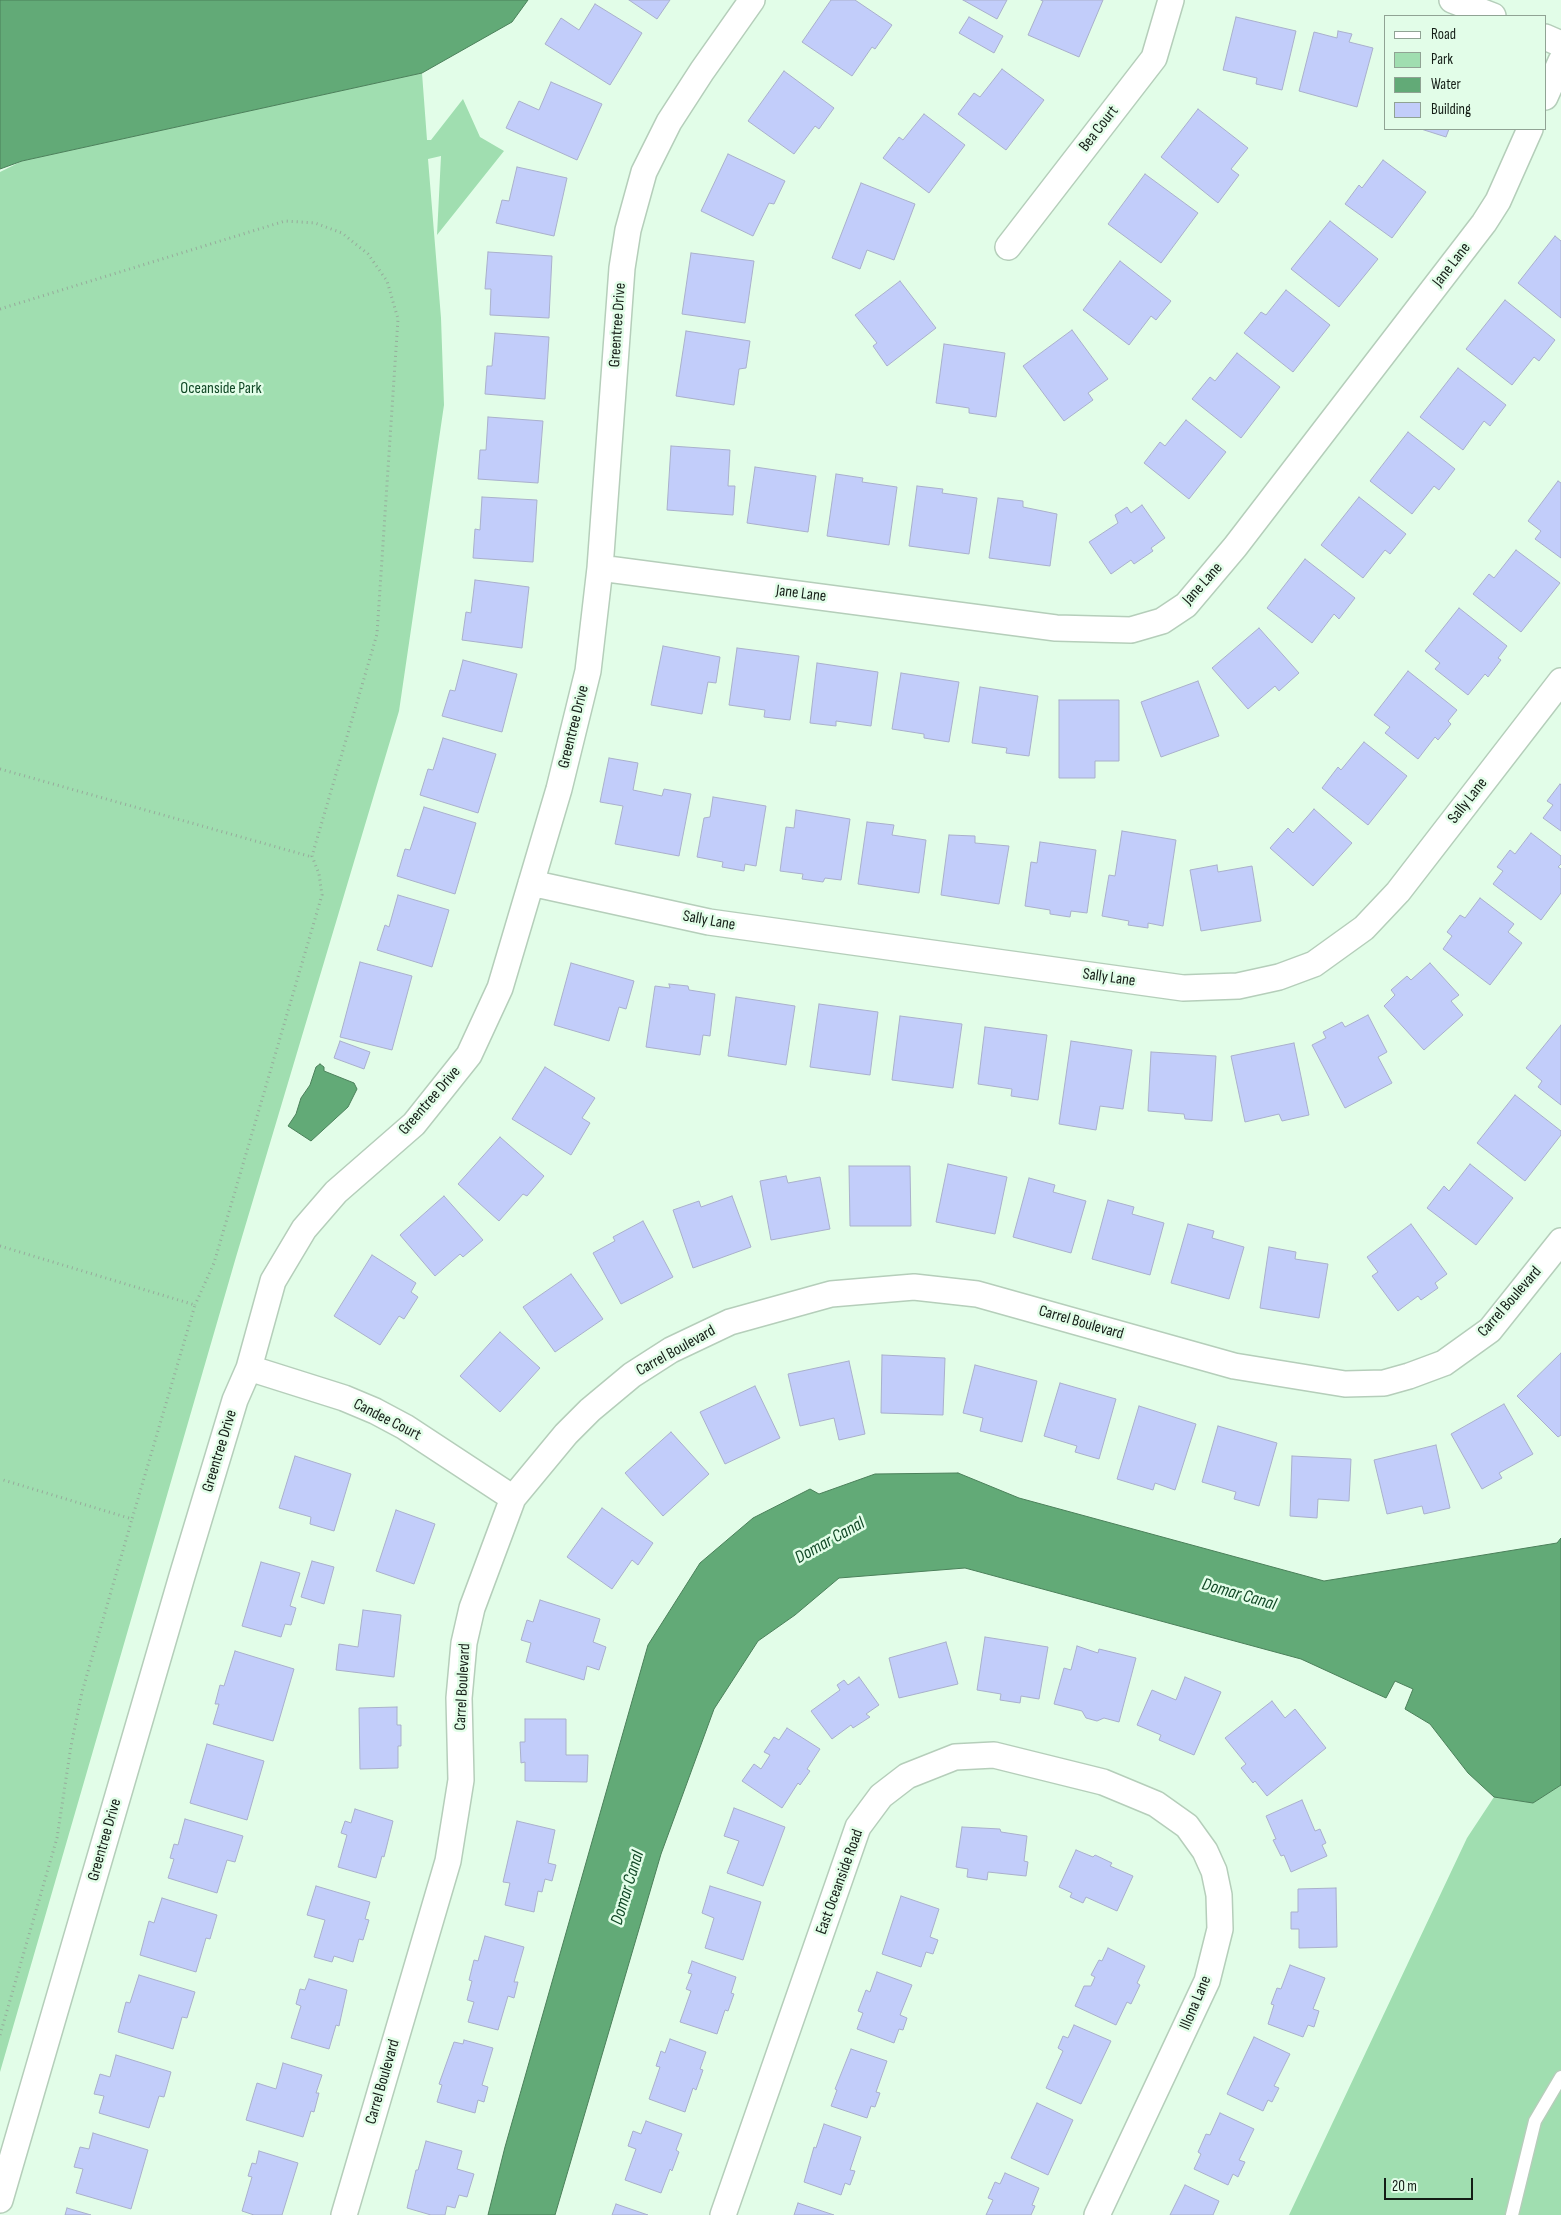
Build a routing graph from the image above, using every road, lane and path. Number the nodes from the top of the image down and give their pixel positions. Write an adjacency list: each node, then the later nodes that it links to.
1 (752, 0): 12 (street, Greentree Drive)
2 (1172, 0): 10 (street, Bea Court)
3 (1452, 0): 4 (street)
4 (1490, 15)
5 (1546, 37): 6 (street)
6 (1561, 44)
7 (1561, 61): 8 (street)
8 (1546, 95)
9 (1530, 130): 12 (street, Jane Lane)
10 (1008, 247)
11 (0, 309): 15 (path)
12 (600, 568): 16 (street, Greentree Drive)
13 (1561, 681): 16 (street, Sally Lane)
14 (0, 768): 15 (path)
15 (313, 857): 19 (path)
16 (531, 883): 20 (street, Greentree Drive)
17 (1561, 1241): 22 (street, Carrel Boulevard)
18 (0, 1246): 19 (path)
19 (195, 1305): 23 (path)
20 (249, 1368): 22 (street, Candee Court); 27 (street, Greentree Drive)
21 (0, 1479): 23 (path)
22 (513, 1498): 28 (street, Carrel Boulevard)
23 (132, 1519): 25 (path)
24 (1122, 1790): 29 (street, East Oceanside Road); 30 (street, Illona Lane)
25 (0, 2035)
26 (1561, 2077): 31 (lane)
27 (0, 2200)
28 (344, 2215)
29 (723, 2215)
30 (1097, 2215)
31 (1512, 2215)

